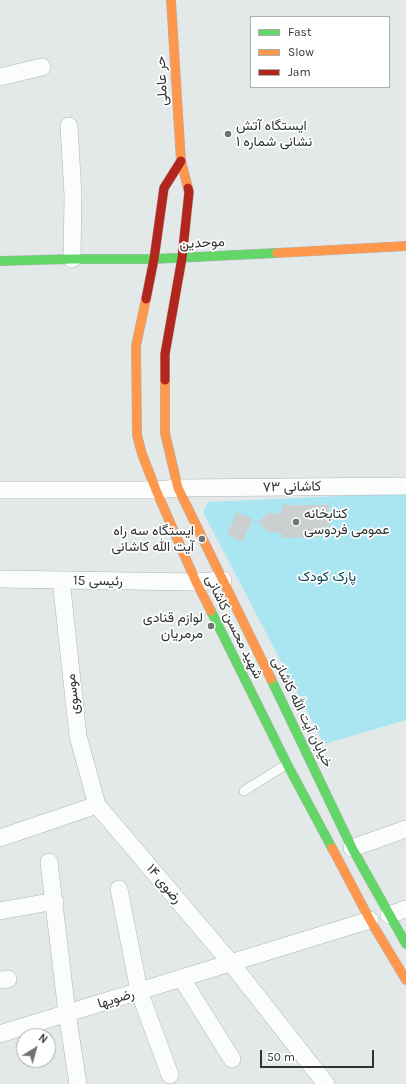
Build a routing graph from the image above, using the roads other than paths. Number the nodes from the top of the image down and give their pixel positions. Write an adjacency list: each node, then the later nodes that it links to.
1 (171, 0): 5 (main road, حر عاملی)
2 (42, 67): 3 (street)
3 (0, 77)
4 (70, 126): 8 (street)
5 (181, 161): 7 (main road, حر عاملی); 9 (main road)
6 (406, 246): 7 (main road, موحدین)
7 (182, 258): 9 (main road, موحدین); 12 (main road)
8 (72, 259): 9 (main road, موحدین); 10 (main road, موحدین)
9 (154, 260): 14 (main road, شهید محسن کاشانی)
10 (0, 261)
11 (406, 486): 12 (street, کاشانی ۷۳)
12 (178, 488): 14 (street, کاشانی ۷۳); 17 (main road, خیابان آیت الله کاشانی)
13 (0, 490): 14 (street, کاشانی ۷۳)
14 (156, 490): 18 (main road, شهید محسن کاشانی)
15 (0, 579): 16 (street, رئیسی 15)
16 (61, 580): 18 (street, رئیسی 15); 21 (street, موسوی)
17 (223, 580): 18 (street, رئیسی 15); 24 (main road, خیابان آیت الله کاشانی)
18 (196, 582): 19 (main road, شهید محسن کاشانی)
19 (287, 764): 20 (lane); 30 (main road, شهید محسن کاشانی)
20 (244, 790)
21 (97, 805): 23 (street); 32 (street, رضوی ۱۴)
22 (406, 829): 24 (street)
23 (0, 838)
24 (352, 848): 30 (main road, خیابان آیت الله کاشانی)
25 (49, 862): 27 (street)
26 (119, 889): 35 (street)
27 (55, 900): 29 (street); 36 (street)
28 (406, 909): 30 (street, رضویها)
29 (0, 910)
30 (380, 917): 31 (main road, خیابان آیت الله کاشانی); 32 (street, رضویها); 34 (main road, شهید محسن کاشانی)
31 (406, 944)
32 (231, 964): 33 (street, رضویها); 41 (street, رضوی ۱۴)
33 (182, 978): 35 (street, رضویها); 38 (street)
34 (406, 980)
35 (139, 991): 36 (street, رضویها); 39 (street)
36 (67, 1013): 37 (street, رضویها); 40 (street)
37 (0, 1034)
38 (232, 1060)
39 (170, 1075)
40 (78, 1084)
41 (326, 1084)

